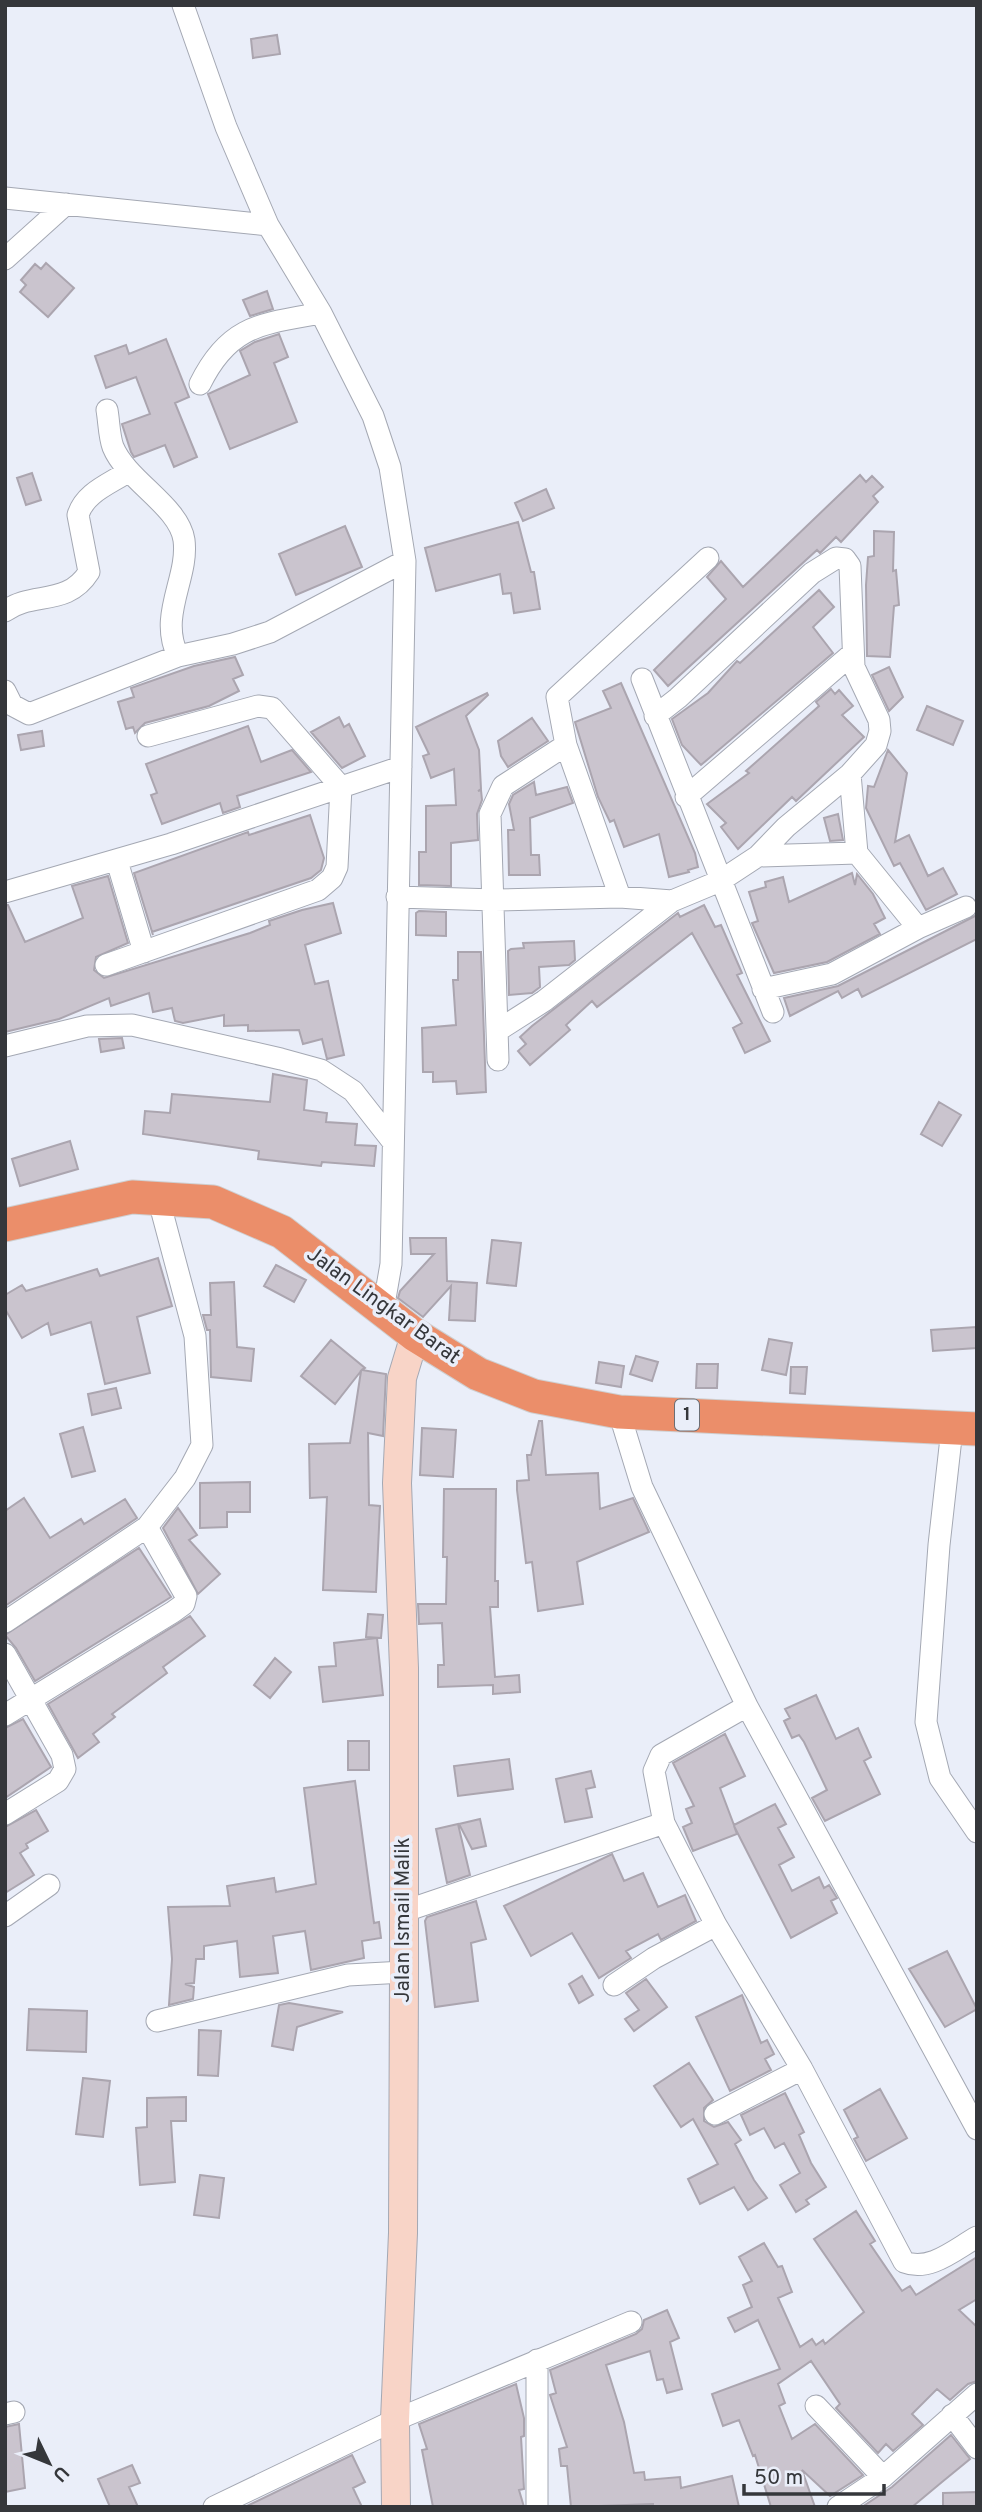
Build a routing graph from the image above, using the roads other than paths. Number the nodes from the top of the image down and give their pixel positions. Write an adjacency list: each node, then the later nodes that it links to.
1 (183, 5): 4 (street)
2 (5, 198): 3 (street)
3 (66, 204): 4 (street); 5 (street)
4 (268, 225): 6 (street)
5 (5, 259)
6 (321, 313): 7 (street); 11 (street)
7 (200, 384)
8 (107, 410): 9 (street)
9 (129, 471): 12 (street); 14 (street)
10 (708, 558): 19 (street)
11 (405, 561): 14 (street); 20 (street)
12 (5, 611)
13 (852, 654): 17 (street); 21 (street); 23 (street)
14 (178, 656): 16 (street)
15 (642, 679): 17 (street)
16 (5, 691)
17 (655, 716): 23 (street)
18 (148, 736): 22 (street)
19 (566, 745): 30 (street); 31 (street)
20 (401, 767): 22 (street); 29 (street)
21 (850, 774): 24 (street); 25 (street)
22 (341, 787): 26 (street); 35 (street)
23 (686, 797): 27 (street)
24 (857, 853): 25 (street); 34 (street)
25 (758, 856): 27 (street)
26 (117, 861): 28 (street); 35 (street)
27 (720, 881): 32 (street); 37 (street)
28 (5, 892)
29 (397, 897): 31 (street); 42 (street)
30 (620, 897): 31 (street); 32 (street)
31 (495, 900): 39 (street)
32 (672, 901): 39 (street)
33 (967, 907): 34 (street)
34 (918, 928): 37 (street)
35 (144, 952): 36 (street)
36 (106, 965)
37 (763, 989): 38 (street)
38 (773, 1012)
39 (497, 1031): 41 (street)
40 (5, 1046): 42 (street)
41 (498, 1060)
42 (393, 1142): 45 (street)
43 (158, 1197): 44 (highway, Jalan Lingkar Barat / 1); 45 (highway, Jalan Lingkar Barat / 1); 49 (street)
44 (5, 1226)
45 (383, 1310): 46 (highway, Jalan Lingkar Barat / 1)
46 (415, 1335): 47 (highway, Jalan Lingkar Barat / 1); 59 (main road, Jalan Ismail Malik)
47 (619, 1412): 48 (highway, Jalan Lingkar Barat / 1); 53 (street)
48 (965, 1429): 57 (street)
49 (147, 1527): 50 (street); 52 (street)
50 (5, 1622)
51 (5, 1654): 52 (street)
52 (31, 1698): 54 (street); 55 (street)
53 (747, 1706): 56 (street); 67 (street)
54 (5, 1715)
55 (5, 1814)
56 (664, 1823): 59 (street); 61 (street)
57 (977, 1832)
58 (49, 1885): 60 (street)
59 (402, 1912): 62 (main road, Jalan Ismail Malik)
60 (5, 1916)
61 (716, 1925): 63 (street); 65 (street)
62 (404, 1972): 64 (street); 74 (main road, Jalan Ismail Malik)
63 (614, 1985)
64 (157, 2021)
65 (802, 2069): 66 (street); 68 (street)
66 (715, 2114)
67 (977, 2129)
68 (977, 2237)
69 (631, 2322): 70 (street)
70 (537, 2360): 74 (street); 79 (street)
71 (977, 2394): 73 (street)
72 (816, 2406): 76 (street)
73 (952, 2415): 75 (street); 76 (street)
74 (395, 2420): 77 (street); 78 (main road, Jalan Ismail Malik)
75 (977, 2448)
76 (883, 2477): 80 (street)
77 (214, 2507)
78 (396, 2507)
79 (537, 2507)
80 (838, 2507)

